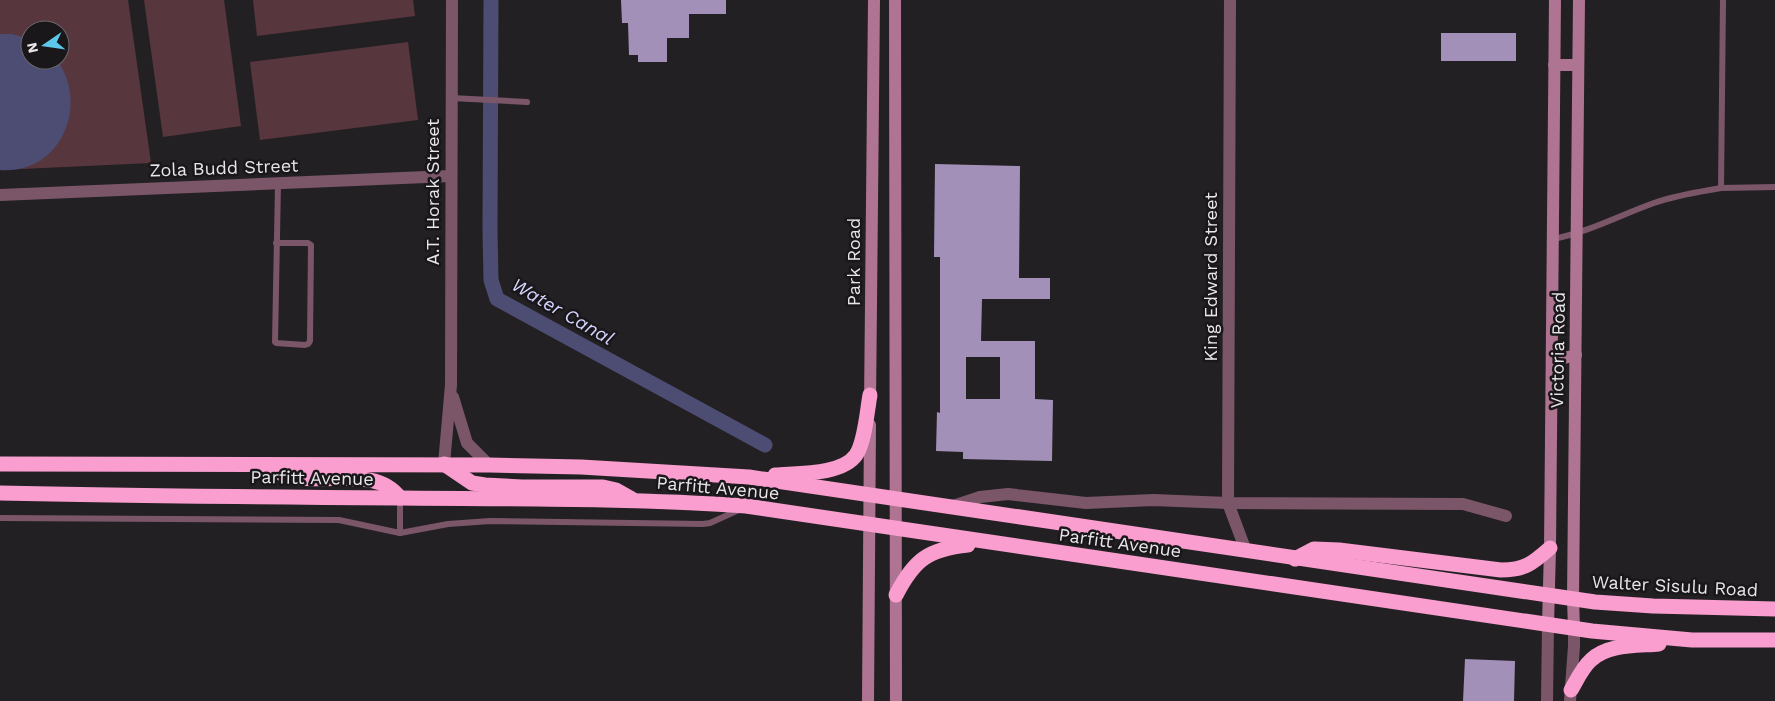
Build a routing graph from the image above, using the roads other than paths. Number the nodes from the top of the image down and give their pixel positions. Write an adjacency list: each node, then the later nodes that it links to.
1 (452, 0): 10 (street, A.T. Horak Street)
2 (874, 0): 23 (street, Park Road)
3 (895, 0): 32 (street)
4 (1230, 0): 34 (street, King Edward Street)
5 (1555, 0): 8 (street, Victoria Road)
6 (1579, 0): 9 (street, Victoria Road)
7 (1723, 0): 15 (lane)
8 (1554, 65): 9 (street); 18 (street, Victoria Road)
9 (1578, 65): 17 (street, Victoria Road)
10 (455, 98): 11 (lane); 12 (street, A.T. Horak Street)
11 (525, 102)
12 (450, 176): 13 (street, Zola Budd Street); 22 (street, A.T. Horak Street)
13 (278, 184): 16 (street, Zola Budd Street); 19 (lane)
14 (1775, 187): 15 (lane)
15 (1721, 188): 17 (lane)
16 (0, 195)
17 (1577, 234): 18 (lane); 20 (street, Victoria Road)
18 (1553, 239): 21 (street, Victoria Road)
19 (276, 243): 19 (lane)
20 (1576, 355): 21 (street); 48 (street, Victoria Road)
21 (1552, 361): 43 (street, Victoria Road)
22 (451, 385): 26 (street, A.T. Horak Street); 27 (street, A.T. Horak Street)
23 (870, 395): 28 (highway); 30 (street, Park Road)
24 (0, 464): 25 (highway, Parfitt Avenue)
25 (264, 464): 26 (highway, Parfitt Avenue); 31 (highway)
26 (444, 464): 27 (highway, Parfitt Avenue); 33 (highway)
27 (489, 465): 28 (highway, Parfitt Avenue)
28 (749, 477): 30 (highway, Parfitt Avenue)
29 (0, 492): 31 (highway, Parfitt Avenue)
30 (869, 495): 32 (highway, Parfitt Avenue); 39 (street, Park Road)
31 (400, 498): 33 (highway, Parfitt Avenue); 41 (lane)
32 (895, 499): 36 (highway, Parfitt Avenue); 40 (street)
33 (636, 501): 35 (highway, Parfitt Avenue)
34 (1228, 503): 36 (street, Parfitt Avenue); 37 (street, Parfitt Avenue); 44 (street, King Edward Street)
35 (746, 506): 39 (highway, Parfitt Avenue); 41 (lane)
36 (950, 507): 44 (highway, Parfitt Avenue)
37 (1506, 516)
38 (0, 518): 41 (lane)
39 (869, 525): 40 (highway, Parfitt Avenue); 55 (street, Park Road)
40 (896, 528): 42 (highway, Parfitt Avenue); 46 (street)
41 (400, 533)
42 (989, 542): 46 (highway); 50 (highway, Parfitt Avenue)
43 (1550, 548): 45 (highway); 47 (street, Victoria Road)
44 (1246, 551): 45 (highway, Parfitt Avenue)
45 (1295, 559): 47 (highway, Parfitt Avenue)
46 (896, 595): 56 (street)
47 (1548, 596): 48 (highway, Parfitt Avenue); 50 (street, Victoria Road)
48 (1572, 599): 49 (highway, Walter Sisulu Road); 51 (street, Victoria Road)
49 (1775, 609)
50 (1548, 625): 51 (highway); 57 (street, Victoria Road)
51 (1574, 628): 52 (highway); 54 (street, Victoria Road)
52 (1692, 640): 53 (highway); 54 (highway)
53 (1775, 640)
54 (1570, 696)
55 (868, 701)
56 (896, 701)
57 (1547, 701)

